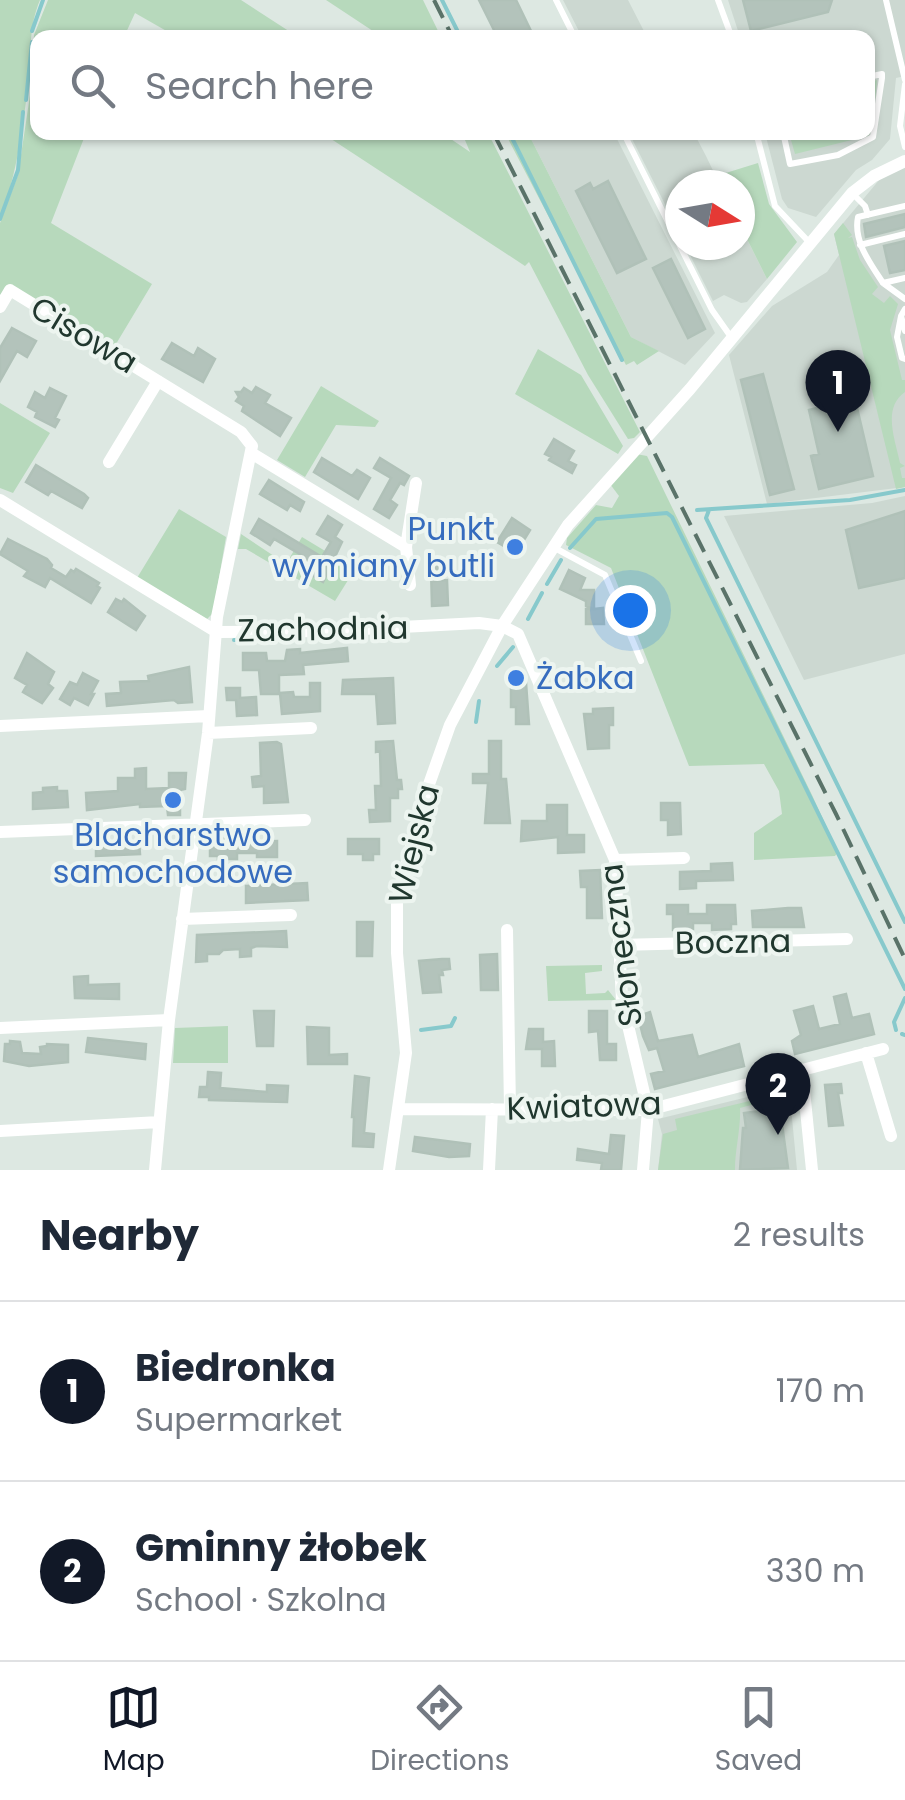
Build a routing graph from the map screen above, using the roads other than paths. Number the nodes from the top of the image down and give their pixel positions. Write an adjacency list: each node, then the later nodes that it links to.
1 (556, 0): 4 (lane)
2 (718, 0): 5 (lane)
3 (886, 0): 7 (lane)
4 (571, 30)
5 (729, 30)
6 (875, 76): 8 (lane)
7 (905, 82): 13 (lane)
8 (875, 130)
9 (627, 140): 27 (lane)
10 (758, 140): 19 (lane)
11 (786, 140): 12 (lane)
12 (868, 140)
13 (905, 147)
14 (905, 161): 15 (street, Wiejska)
15 (852, 193): 17 (lane); 19 (street, Wiejska)
16 (905, 206): 17 (lane)
17 (868, 214): 20 (lane)
18 (905, 234): 20 (lane)
19 (810, 242): 27 (street, Wiejska)
20 (860, 245): 22 (lane)
21 (905, 278): 22 (lane)
22 (883, 283): 23 (lane)
23 (905, 300)
24 (0, 307): 29 (street, Cisowa)
25 (903, 312): 26 (lane); 28 (lane)
26 (905, 331)
27 (732, 338): 35 (street, Wiejska)
28 (905, 359)
29 (158, 380): 30 (street, Cisowa); 31 (street, Cisowa)
30 (251, 453): 34 (street, Cisowa); 38 (street)
31 (109, 462)
32 (416, 483): 34 (street)
33 (0, 500): 38 (street, Zachodnia)
34 (406, 546): 36 (street)
35 (552, 547): 37 (street, Wiejska); 39 (lane)
36 (410, 585)
37 (502, 626): 38 (street, Zachodnia); 48 (street, Słoneczna); 59 (street, Wiejska)
38 (217, 632): 40 (street)
39 (640, 662)
40 (209, 716): 41 (street); 43 (street)
41 (0, 726)
42 (311, 728): 43 (street)
43 (208, 733): 45 (street)
44 (305, 820): 45 (street)
45 (197, 824): 46 (street); 50 (street)
46 (0, 832)
47 (684, 858): 48 (street)
48 (615, 860): 53 (street, Słoneczna)
49 (290, 915): 50 (street)
50 (182, 918): 54 (street)
51 (508, 930): 61 (street)
52 (848, 939): 53 (street, Boczna)
53 (619, 945): 62 (street, Słoneczna)
54 (169, 1020): 55 (street); 63 (street)
55 (0, 1028)
56 (883, 1048): 57 (street, Kwiatowa)
57 (866, 1053): 58 (street, Kwiatowa); 65 (street)
58 (802, 1070): 62 (street, Kwiatowa); 70 (street)
59 (398, 1108): 60 (street, Kwiatowa); 67 (street, Wiejska)
60 (492, 1109): 61 (street, Kwiatowa); 68 (street)
61 (510, 1109): 62 (street, Kwiatowa)
62 (648, 1110): 69 (street, Słoneczna)
63 (159, 1122): 64 (street); 66 (street)
64 (0, 1131)
65 (891, 1136)
66 (155, 1170)
67 (388, 1170)
68 (489, 1170)
69 (642, 1170)
70 (812, 1170)

